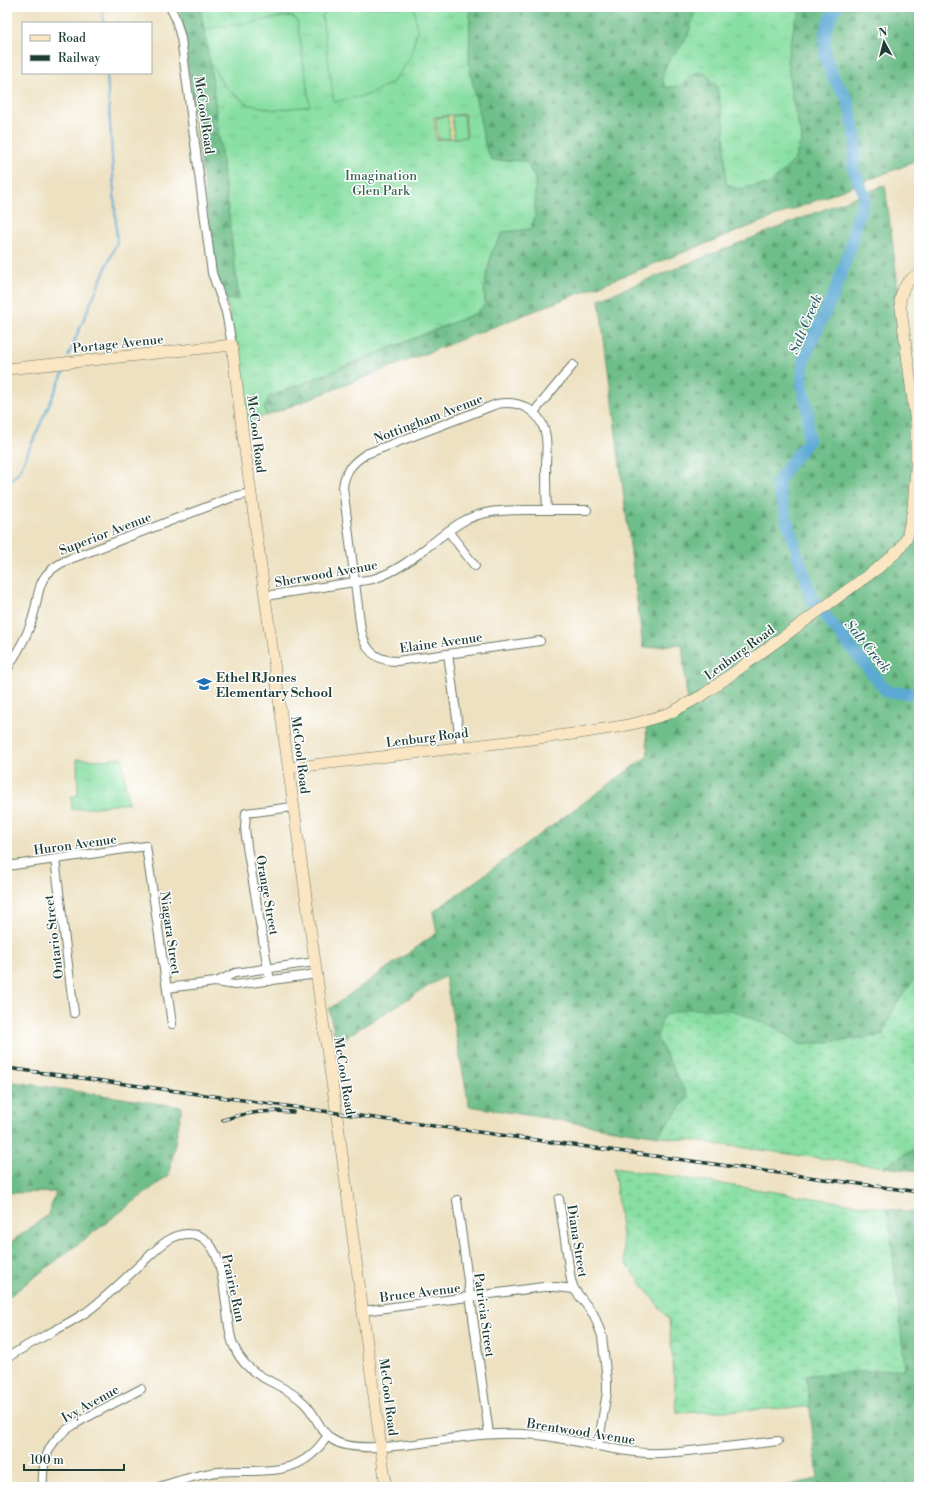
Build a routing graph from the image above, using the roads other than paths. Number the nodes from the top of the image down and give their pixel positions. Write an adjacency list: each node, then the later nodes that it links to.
1 (170, 7): 3 (street, McCool Road)
2 (919, 274): 17 (street, Lenburg Road)
3 (232, 345): 5 (street, Portage Avenue); 7 (street, McCool Road)
4 (573, 365): 6 (street)
5 (7, 369)
6 (534, 412): 8 (street); 12 (street, Nottingham Avenue)
7 (251, 493): 13 (street, McCool Road); 16 (street, Superior Avenue)
8 (547, 510): 9 (street, Sherwood Avenue); 10 (street, Sherwood Avenue)
9 (587, 510)
10 (448, 531): 11 (street); 12 (street, Sherwood Avenue)
11 (475, 566)
12 (354, 582): 13 (street, Sherwood Avenue); 15 (street, Elaine Avenue)
13 (265, 596): 18 (street, McCool Road)
14 (540, 641): 15 (street, Elaine Avenue)
15 (448, 654): 17 (street)
16 (7, 670)
17 (461, 747): 18 (street, Lenburg Road)
18 (288, 768): 19 (street, McCool Road)
19 (293, 807): 23 (street, McCool Road); 24 (street, Orange Street)
20 (146, 846): 21 (street, Huron Avenue); 28 (street, Niagara Street)
21 (55, 859): 22 (street, Huron Avenue); 29 (street, Ontario Street)
22 (7, 866)
23 (315, 962): 24 (street); 25 (street, McCool Road)
24 (268, 968): 26 (street, Orange Street); 27 (street)
25 (317, 974): 26 (street); 35 (street, McCool Road)
26 (270, 981): 27 (street)
27 (215, 982): 28 (street)
28 (167, 988): 30 (street, Niagara Street)
29 (74, 1013)
30 (172, 1024)
31 (559, 1199): 33 (street, Diana Street)
32 (457, 1200): 34 (street, Patricia Street)
33 (574, 1289): 34 (street, Bruce Avenue); 41 (street, Diana Street)
34 (471, 1297): 35 (street, Bruce Avenue); 38 (street, Patricia Street)
35 (363, 1311): 42 (street, McCool Road)
36 (7, 1358): 39 (street, Prairie Run)
37 (141, 1389): 43 (street, Ivy Avenue)
38 (489, 1434): 41 (street, Brentwood Avenue); 42 (street, Brentwood Avenue)
39 (328, 1436): 42 (street, Prairie Run); 44 (street)
40 (778, 1441): 41 (street, Brentwood Avenue)
41 (598, 1446)
42 (381, 1447): 45 (street, McCool Road)
43 (43, 1487)
44 (159, 1487)
45 (386, 1487)

